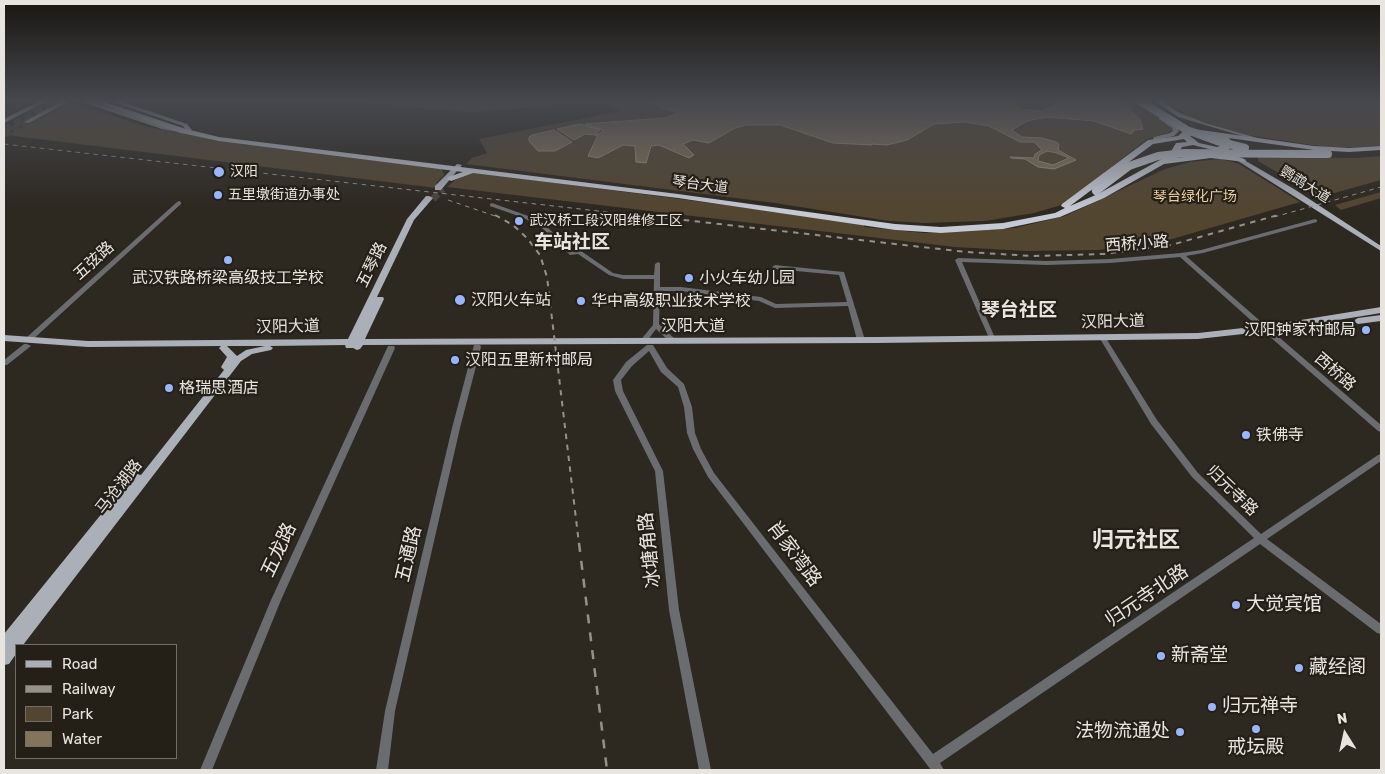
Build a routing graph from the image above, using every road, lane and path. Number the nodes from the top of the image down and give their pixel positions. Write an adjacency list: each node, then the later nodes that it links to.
1 (220, 137): 19 (highway, 琴台大道)
2 (232, 137): 21 (highway, 琴台大道)
3 (1160, 137): 11 (main road)
4 (1181, 137): 11 (highway, 琴台大道)
5 (1186, 137): 12 (highway)
6 (1205, 137): 17 (highway, bridge)
7 (1221, 137): 13 (highway)
8 (1240, 137): 10 (highway, 琴台大道)
9 (1249, 137): 10 (main road)
10 (1260, 140): 15 (highway, 琴台大道)
11 (1155, 141): 21 (highway, 琴台大道)
12 (1193, 143): 14 (highway); 20 (highway, 琴台大道)
13 (1229, 146): 14 (highway); 16 (highway); 18 (main road, 鹦鹉大道)
14 (1212, 148): 18 (main road, 鹦鹉大道)
15 (1381, 150): 16 (highway)
16 (1352, 153): 17 (highway, bridge)
17 (1310, 154): 28 (highway, bridge)
18 (1241, 160): 20 (highway); 30 (main road, 鹦鹉大道)
19 (432, 164): 21 (highway, 琴台大道); 23 (highway)
20 (1159, 164): 28 (highway, 琴台大道)
21 (460, 166): 22 (highway, 琴台大道); 23 (main road)
22 (478, 170): 23 (highway); 28 (highway, 琴台大道)
23 (449, 178): 24 (main road)
24 (440, 188)
25 (431, 199): 51 (main road, 五琴路)
26 (179, 203): 48 (street, 五弦路)
27 (492, 205): 36 (street)
28 (1077, 206)
29 (1314, 221): 33 (street, 西桥小路)
30 (1355, 229): 31 (main road, 鹦鹉大道); 32 (main road, 鹦鹉大道)
31 (1381, 244)
32 (1381, 249)
33 (1181, 255): 42 (street, 西桥路); 44 (street, 西桥小路)
34 (658, 264): 36 (street)
35 (775, 267): 38 (street)
36 (658, 277): 37 (street)
37 (658, 289): 38 (street); 41 (street)
38 (851, 304): 46 (street)
39 (1381, 310): 42 (main road, 汉阳大道)
40 (1381, 318): 42 (main road, 汉阳大道)
41 (656, 325): 47 (street); 50 (street)
42 (1268, 332): 45 (main road, 汉阳大道); 57 (street, 西桥路)
43 (4, 338): 48 (main road, 汉阳大道)
44 (992, 338): 45 (main road, 汉阳大道); 46 (main road, 汉阳大道)
45 (1103, 339): 50 (main road, 汉阳大道); 59 (street, 归元寺路)
46 (861, 340): 47 (main road, 汉阳大道)
47 (673, 341): 50 (main road, 汉阳大道)
48 (27, 343): 49 (main road, 汉阳大道); 51 (main road, 汉阳大道); 52 (main road, 汉阳大道); 56 (street, 五弦路)
49 (4, 344)
50 (647, 344): 51 (main road, 汉阳大道); 55 (main road, 汉阳大道); 65 (street, 肖家湾路); 68 (street, 冰塘角路)
51 (354, 345): 53 (main road, 汉阳大道); 54 (main road, 汉阳大道)
52 (224, 348): 53 (main road, 汉阳大道); 61 (main road, 马沧湖路)
53 (268, 348): 62 (main road, 马沧湖路)
54 (391, 348): 55 (main road, 汉阳大道); 66 (street, 五龙路)
55 (477, 348): 67 (street, 五通路)
56 (4, 363)
57 (1381, 429)
58 (1381, 457): 59 (street, 归元寺北路)
59 (1262, 540): 60 (street, 归元寺路); 65 (street, 归元寺北路)
60 (1381, 630)
61 (4, 644)
62 (16, 644)
63 (15, 645): 64 (main road, 马沧湖路)
64 (4, 659)
65 (935, 766)
66 (206, 770)
67 (382, 770)
68 (705, 770)

